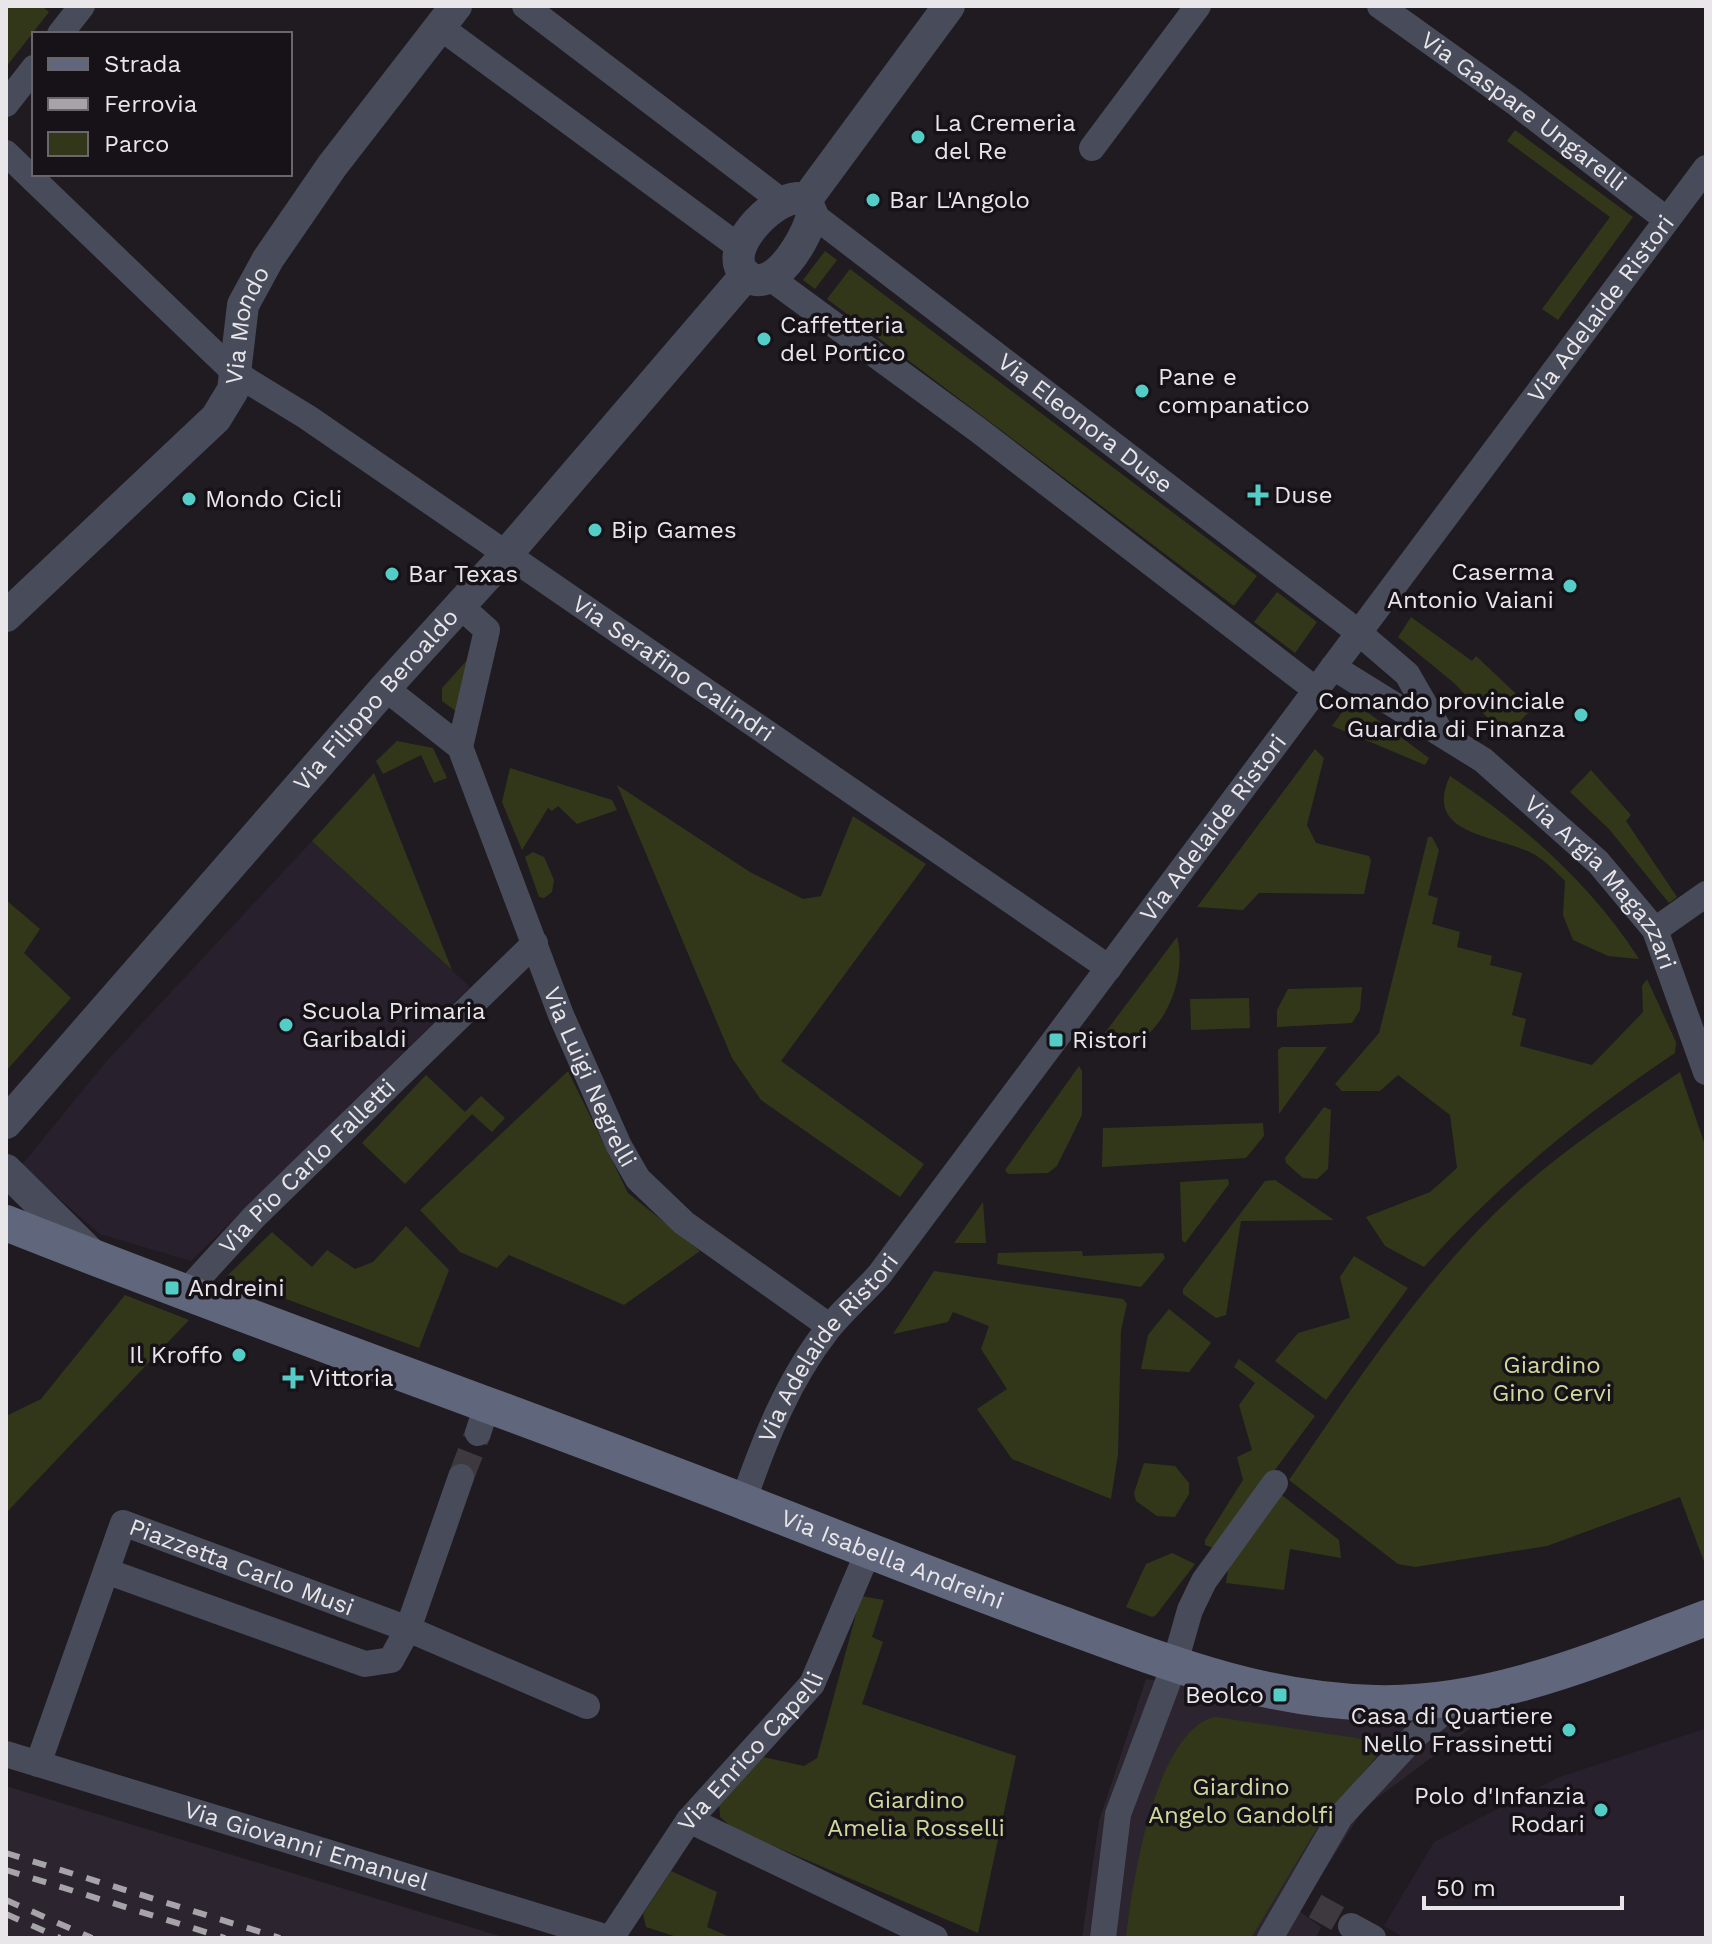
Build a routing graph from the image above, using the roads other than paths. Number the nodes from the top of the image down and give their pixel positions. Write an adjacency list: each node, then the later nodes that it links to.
1 (82, 6): 7 (street)
2 (525, 6): 13 (street, Via Eleonora Duse)
3 (949, 6): 13 (street)
4 (1198, 6): 10 (street)
5 (1380, 6): 14 (street, Via Gaspare Ungarelli)
6 (448, 17): 15 (street); 16 (street, Via Mondo)
7 (62, 32)
8 (32, 71): 9 (street)
9 (6, 104)
10 (1092, 148)
11 (6, 153): 16 (street, Via Serafino Calindri)
12 (1706, 168): 14 (street, Via Adelaide Ristori)
13 (799, 205): 15 (street); 15 (street); 20 (street, Via Eleonora Duse)
14 (1667, 220): 20 (street, Via Adelaide Ristori)
15 (752, 267): 17 (street, Via Filippo Beroaldo); 23 (street)
16 (235, 373): 17 (street, Via Serafino Calindri); 19 (street, Via Mondo)
17 (505, 556): 18 (street, Via Filippo Beroaldo); 29 (street, Via Serafino Calindri)
18 (459, 605): 22 (street, Via Filippo Beroaldo); 25 (street)
19 (6, 616)
20 (1358, 632): 21 (street, Via Adelaide Ristori); 24 (street, Via Argia Magazzari)
21 (1333, 667): 23 (street, Via Adelaide Ristori); 24 (street, Via Argia Magazzari)
22 (385, 688): 25 (street); 31 (street, Via Filippo Beroaldo)
23 (1316, 690): 29 (street, Via Adelaide Ristori)
24 (1441, 733): 27 (street, Via Argia Magazzari)
25 (460, 747): 28 (street, Via Luigi Negrelli)
26 (1706, 894): 27 (street)
27 (1655, 930): 30 (street, Via Argia Magazzari)
28 (535, 943): 35 (street, Via Pio Carlo Falletti); 36 (street, Via Luigi Negrelli)
29 (1109, 968): 36 (street, Via Adelaide Ristori)
30 (1706, 1072)
31 (6, 1123)
32 (6, 1170): 34 (street, Via Isabella Andreini)
33 (6, 1223): 34 (main road, Via Isabella Andreini)
34 (98, 1260): 35 (main road, Via Isabella Andreini)
35 (185, 1293): 39 (main road, Via Isabella Andreini)
36 (829, 1326): 39 (street, Via Adelaide Ristori)
37 (461, 1477): 43 (street, Piazzetta Carlo Musi)
38 (1275, 1483): 44 (street)
39 (743, 1502): 40 (main road, Via Isabella Andreini)
40 (868, 1552): 44 (main road, Via Isabella Andreini); 49 (street, Via Enrico Capelli)
41 (106, 1571): 43 (street, Piazzetta Carlo Musi); 43 (street, Piazzetta Carlo Musi); 48 (street, Piazzetta Carlo Musi)
42 (1706, 1618): 45 (main road, Via Isabella Andreini)
43 (408, 1629): 46 (street, Piazzetta Carlo Musi)
44 (1174, 1666): 45 (main road, Via Isabella Andreini); 52 (street)
45 (1464, 1695): 53 (street)
46 (587, 1706)
47 (6, 1754): 48 (street, Via Giovanni Emanuel)
48 (38, 1764): 50 (street, Via Giovanni Emanuel)
49 (689, 1820): 50 (street, Via Enrico Capelli); 51 (street)
50 (610, 1938)
51 (935, 1938)
52 (1103, 1938)
53 (1270, 1938)

